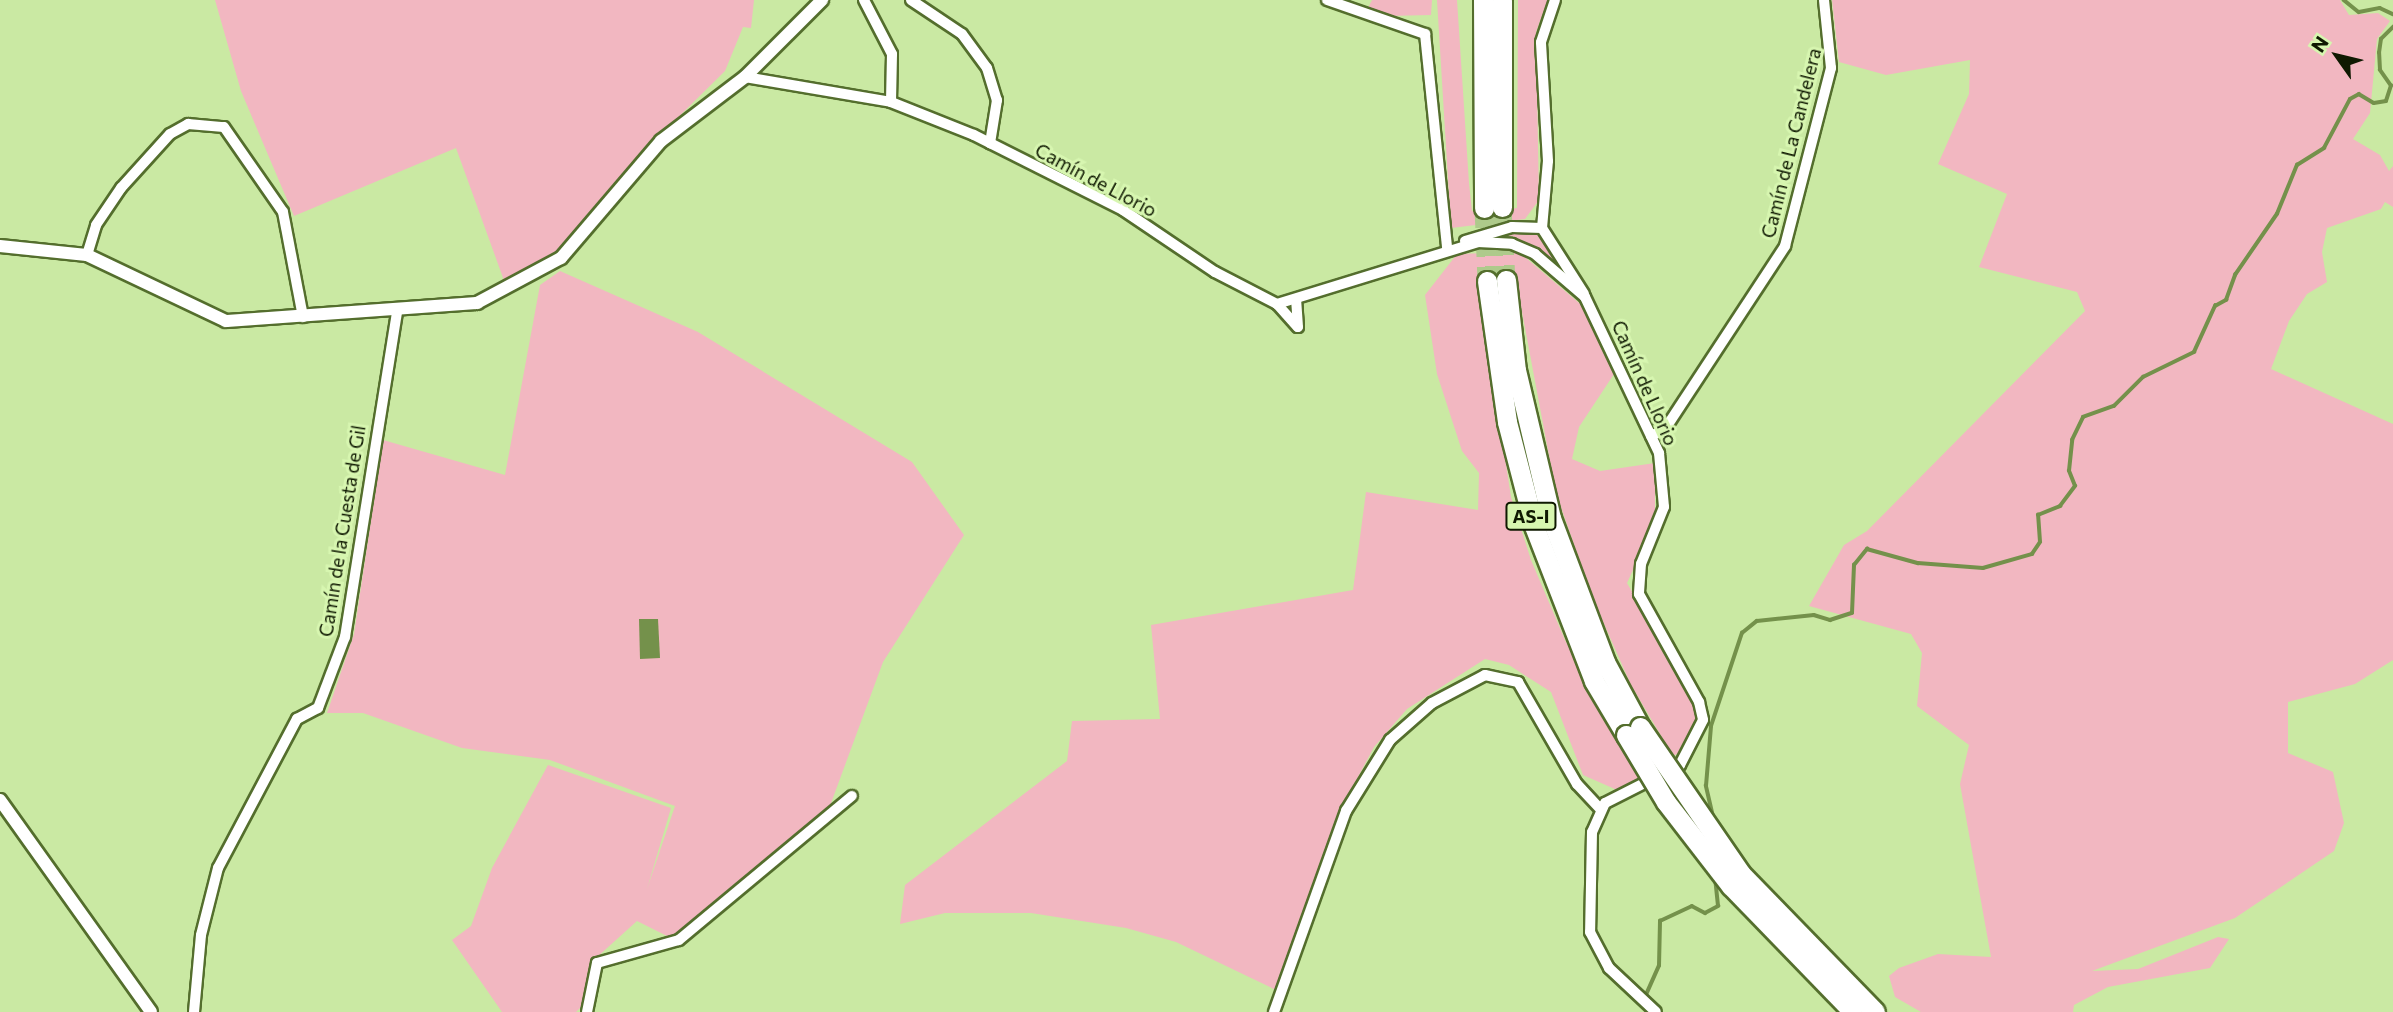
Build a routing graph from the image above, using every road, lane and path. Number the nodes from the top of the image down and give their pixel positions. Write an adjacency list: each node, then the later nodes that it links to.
1 (822, 0): 9 (street)
2 (864, 0): 10 (street)
3 (911, 0): 11 (street)
4 (1327, 0): 14 (street)
5 (1483, 0): 6 (highway)
6 (1502, 0)
7 (1555, 0): 12 (street)
8 (1824, 0): 22 (street, Camín de La Candelera)
9 (745, 77): 10 (street, Camín de Llorio); 20 (street)
10 (891, 102): 11 (street, Camín de Llorio)
11 (990, 143): 19 (street, Camín de Llorio)
12 (1542, 228): 14 (street, Camín de Llorio); 17 (street, Camín de Llorio)
13 (0, 246): 15 (street)
14 (1452, 247): 17 (street, Camín de Llorio); 18 (street, Camín de Llorio)
15 (87, 255): 21 (street); 21 (street)
16 (1497, 281): 23 (highway, AS-I)
17 (1585, 296): 22 (street, Camín de Llorio)
18 (1296, 299): 19 (street, Camín de Llorio); 19 (street)
19 (1277, 304)
20 (397, 312): 21 (street); 29 (street, Camín de la Cuesta de Gil)
21 (303, 317)
22 (1651, 436): 26 (street, Camín de Llorio)
23 (1633, 731): 32 (highway, AS-I, bridge); 33 (highway, AS-I, bridge)
24 (852, 796): 30 (street)
25 (0, 800): 28 (street)
26 (1600, 809): 27 (street); 31 (street)
27 (1275, 1011)
28 (151, 1012)
29 (194, 1012)
30 (587, 1012)
31 (1656, 1012)
32 (1853, 1012)
33 (1875, 1012)

